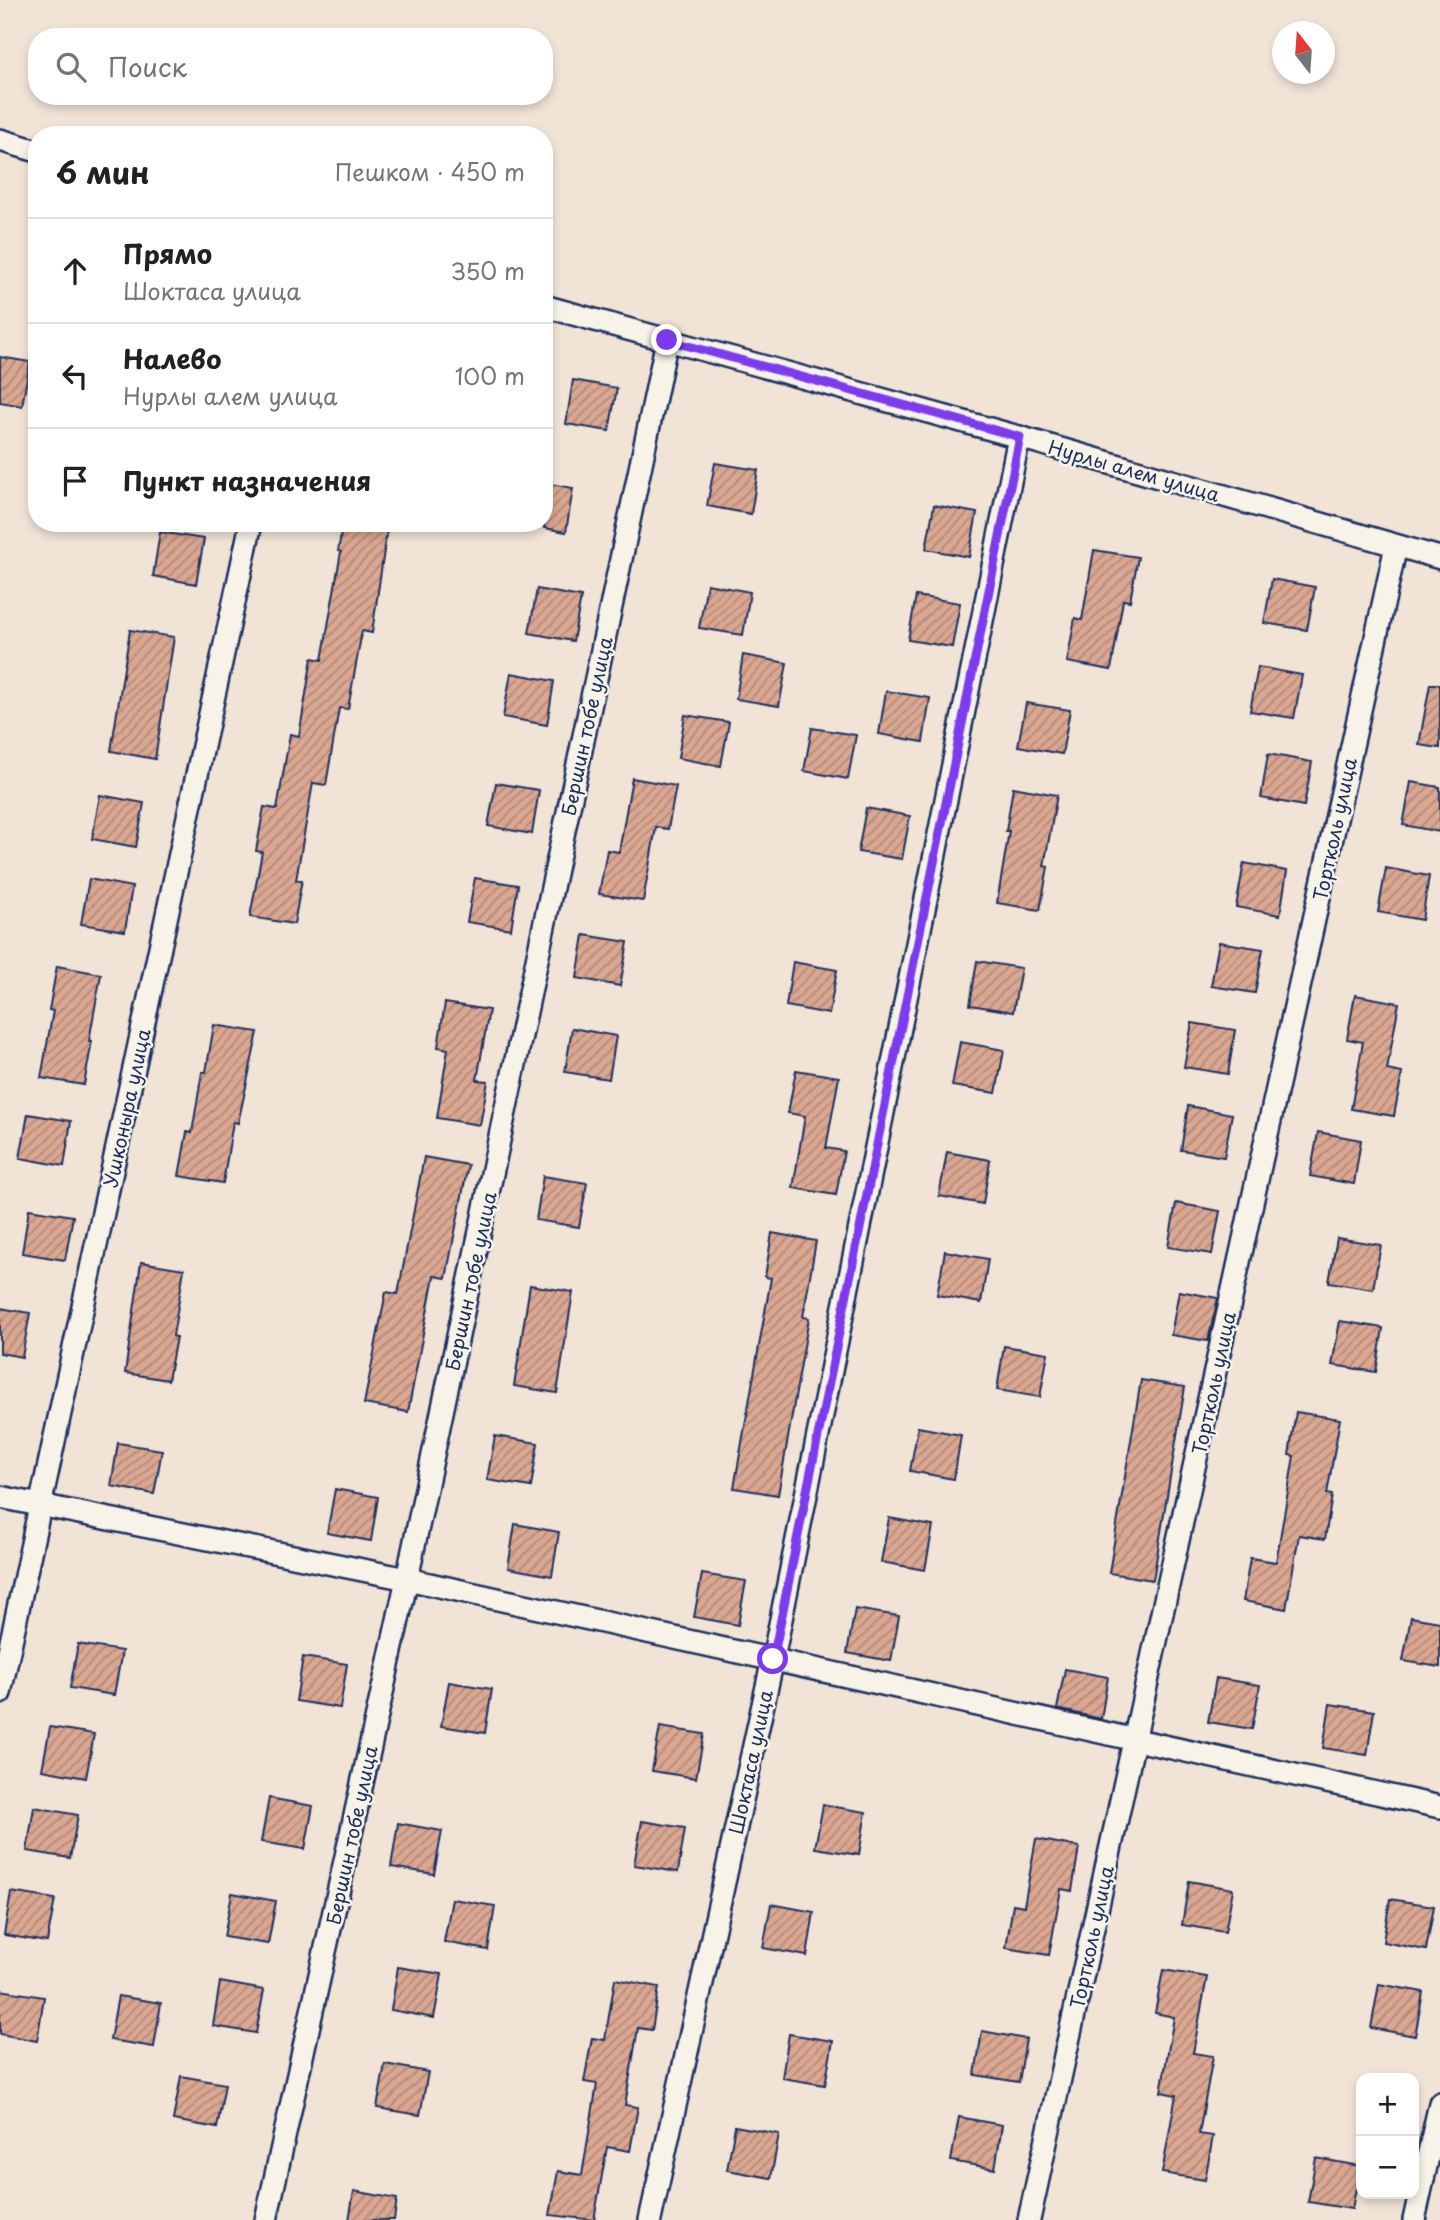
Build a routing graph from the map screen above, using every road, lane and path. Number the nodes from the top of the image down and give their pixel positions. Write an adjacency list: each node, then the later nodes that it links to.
1 (0, 140): 2 (street)
2 (28, 149)
3 (553, 308): 4 (street, Нурлы алем улица)
4 (667, 340): 5 (street, Нурлы алем улица); 11 (street, Бершин тобе улица)
5 (1020, 437): 7 (street, Нурлы алем улица); 12 (street, Шоктаса улица)
6 (249, 532): 10 (street, Ушконыра улица)
7 (1396, 546): 8 (street, Нурлы алем улица); 14 (street, Тортколь улица)
8 (1440, 558)
9 (0, 1497): 10 (street)
10 (40, 1506): 11 (street); 13 (street, Ушконыра улица)
11 (407, 1579): 12 (street); 17 (street, Бершин тобе улица)
12 (773, 1659): 14 (street); 18 (street, Шоктаса улица)
13 (0, 1693)
14 (1135, 1740): 15 (street); 19 (street, Тортколь улица)
15 (1440, 1807)
16 (1440, 2103): 20 (street)
17 (266, 2220)
18 (650, 2220)
19 (1030, 2220)
20 (1414, 2220)

